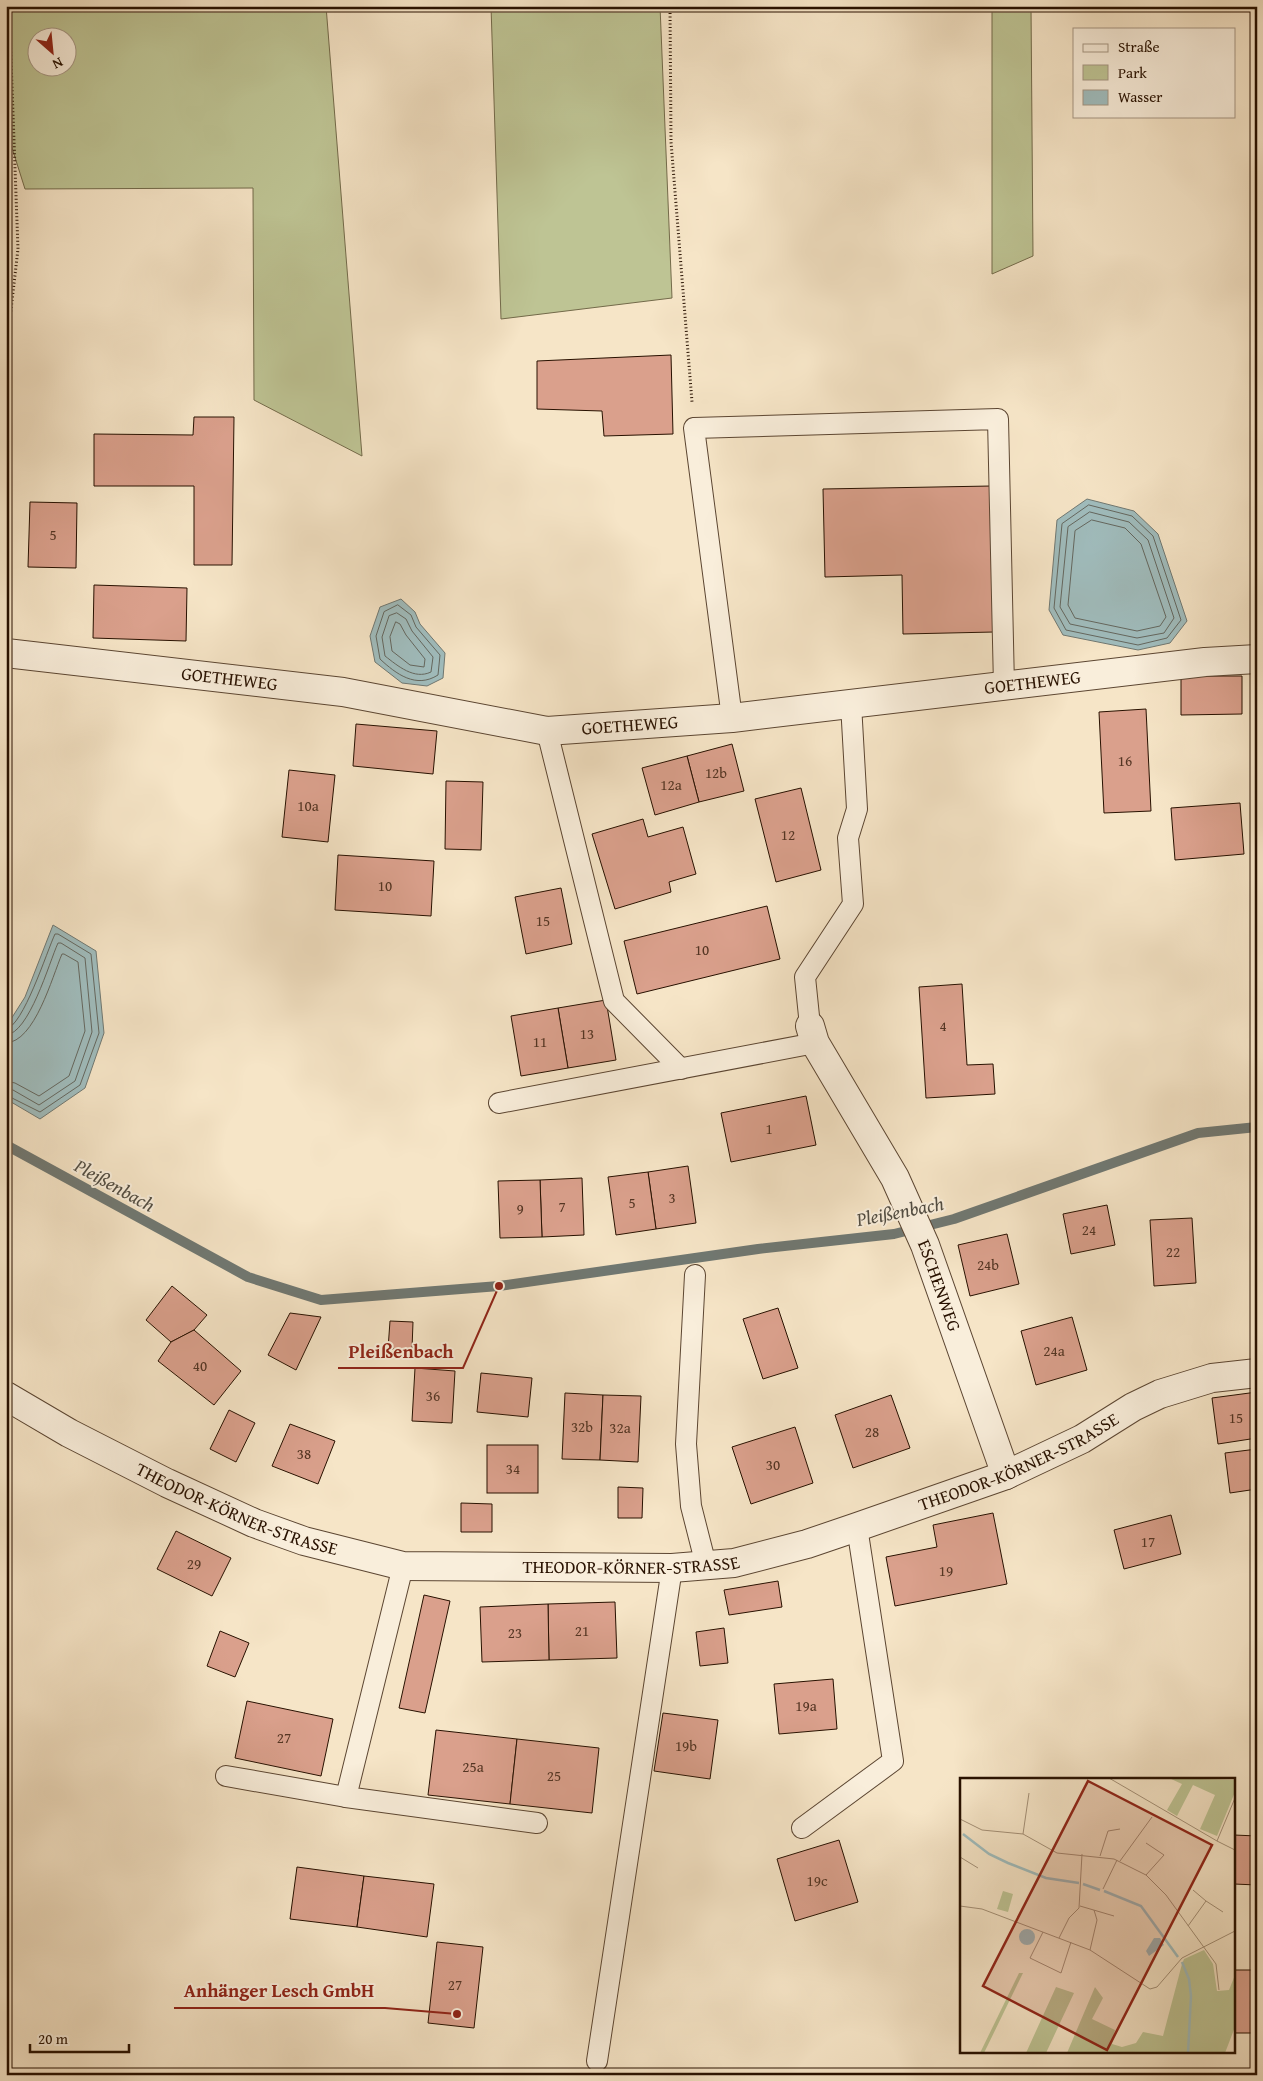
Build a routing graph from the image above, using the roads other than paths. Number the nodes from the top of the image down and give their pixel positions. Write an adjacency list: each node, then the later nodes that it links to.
1 (6, 653): 6 (street, GOETHEWEG)
2 (1257, 659): 3 (street, GOETHEWEG)
3 (1004, 686): 4 (street, GOETHEWEG); 5 (lane)
4 (851, 704): 5 (street, GOETHEWEG); 7 (lane)
5 (732, 718): 6 (street, GOETHEWEG)
6 (547, 731): 8 (lane)
7 (812, 1034): 8 (lane); 13 (street, ESCHENWEG)
8 (681, 1069): 9 (lane)
9 (499, 1104)
10 (695, 1276): 15 (lane)
11 (1257, 1373): 13 (street, THEODOR-KÖRNER-STRASSE)
12 (6, 1396): 16 (street, THEODOR-KÖRNER-STRASSE)
13 (1006, 1475): 14 (street, THEODOR-KÖRNER-STRASSE)
14 (857, 1527): 15 (street, THEODOR-KÖRNER-STRASSE); 21 (lane)
15 (706, 1565): 17 (street, THEODOR-KÖRNER-STRASSE)
16 (403, 1566): 17 (street, THEODOR-KÖRNER-STRASSE); 19 (lane)
17 (672, 1568): 22 (lane)
18 (226, 1776): 19 (lane)
19 (346, 1797): 20 (lane)
20 (537, 1823)
21 (802, 1828)
22 (597, 2061)

